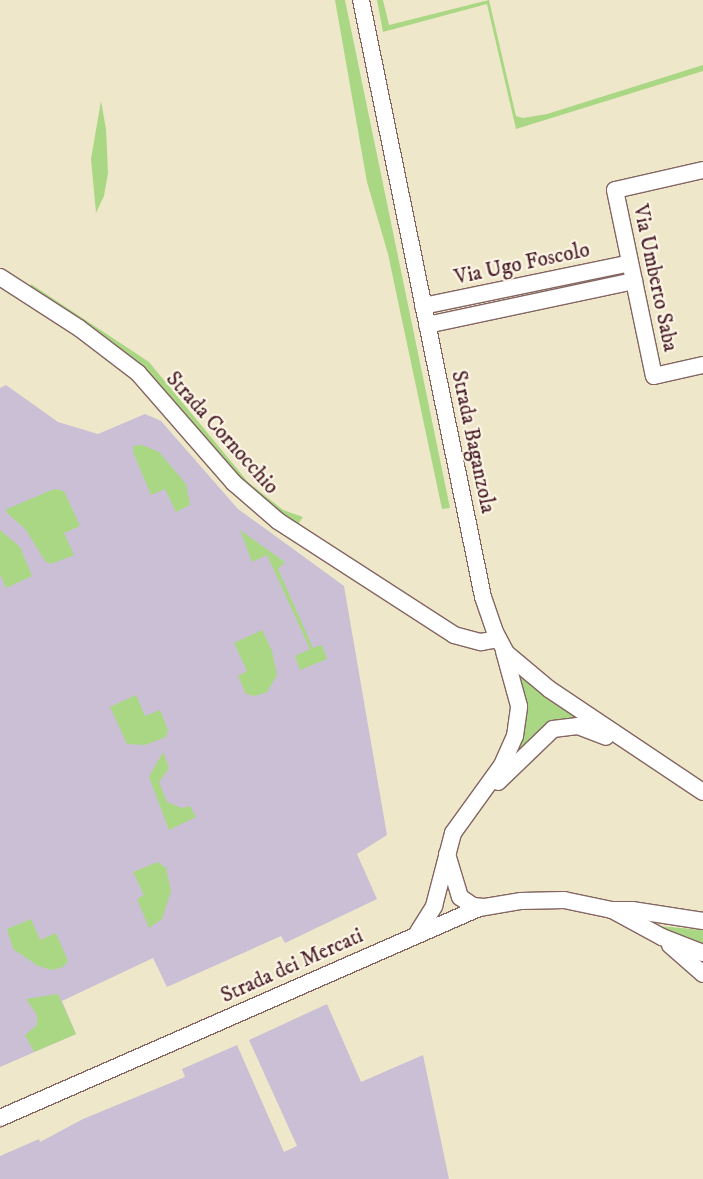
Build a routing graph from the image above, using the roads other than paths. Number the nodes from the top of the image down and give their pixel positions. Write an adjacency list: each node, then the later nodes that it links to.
1 (361, 0): 6 (street, Strada Baganzola)
2 (703, 170): 3 (street, Via Umberto Saba)
3 (630, 263): 5 (street, Via Umberto Saba); 6 (street, Via Ugo Foscolo)
4 (0, 277): 9 (street, Strada Cornocchio)
5 (634, 281): 7 (street, Via Ugo Foscolo); 8 (street, Via Umberto Saba)
6 (423, 306): 7 (street, Strada Baganzola)
7 (427, 325): 9 (street, Strada Baganzola)
8 (703, 365)
9 (501, 645): 10 (street); 12 (street, Strada Baganzola)
10 (643, 751): 11 (street); 12 (street)
11 (703, 792)
12 (482, 794): 13 (street)
13 (447, 852): 14 (street); 18 (street)
14 (486, 906): 15 (street, Strada dei Mercati); 18 (street, Strada dei Mercati)
15 (612, 910): 16 (street, Strada dei Mercati); 17 (street, Strada dei Mercati)
16 (703, 922)
17 (660, 936): 19 (street, Strada dei Mercati); 20 (street, Strada dei Mercati)
18 (409, 937): 21 (street, Strada dei Mercati)
19 (703, 953)
20 (703, 974)
21 (0, 1118)

